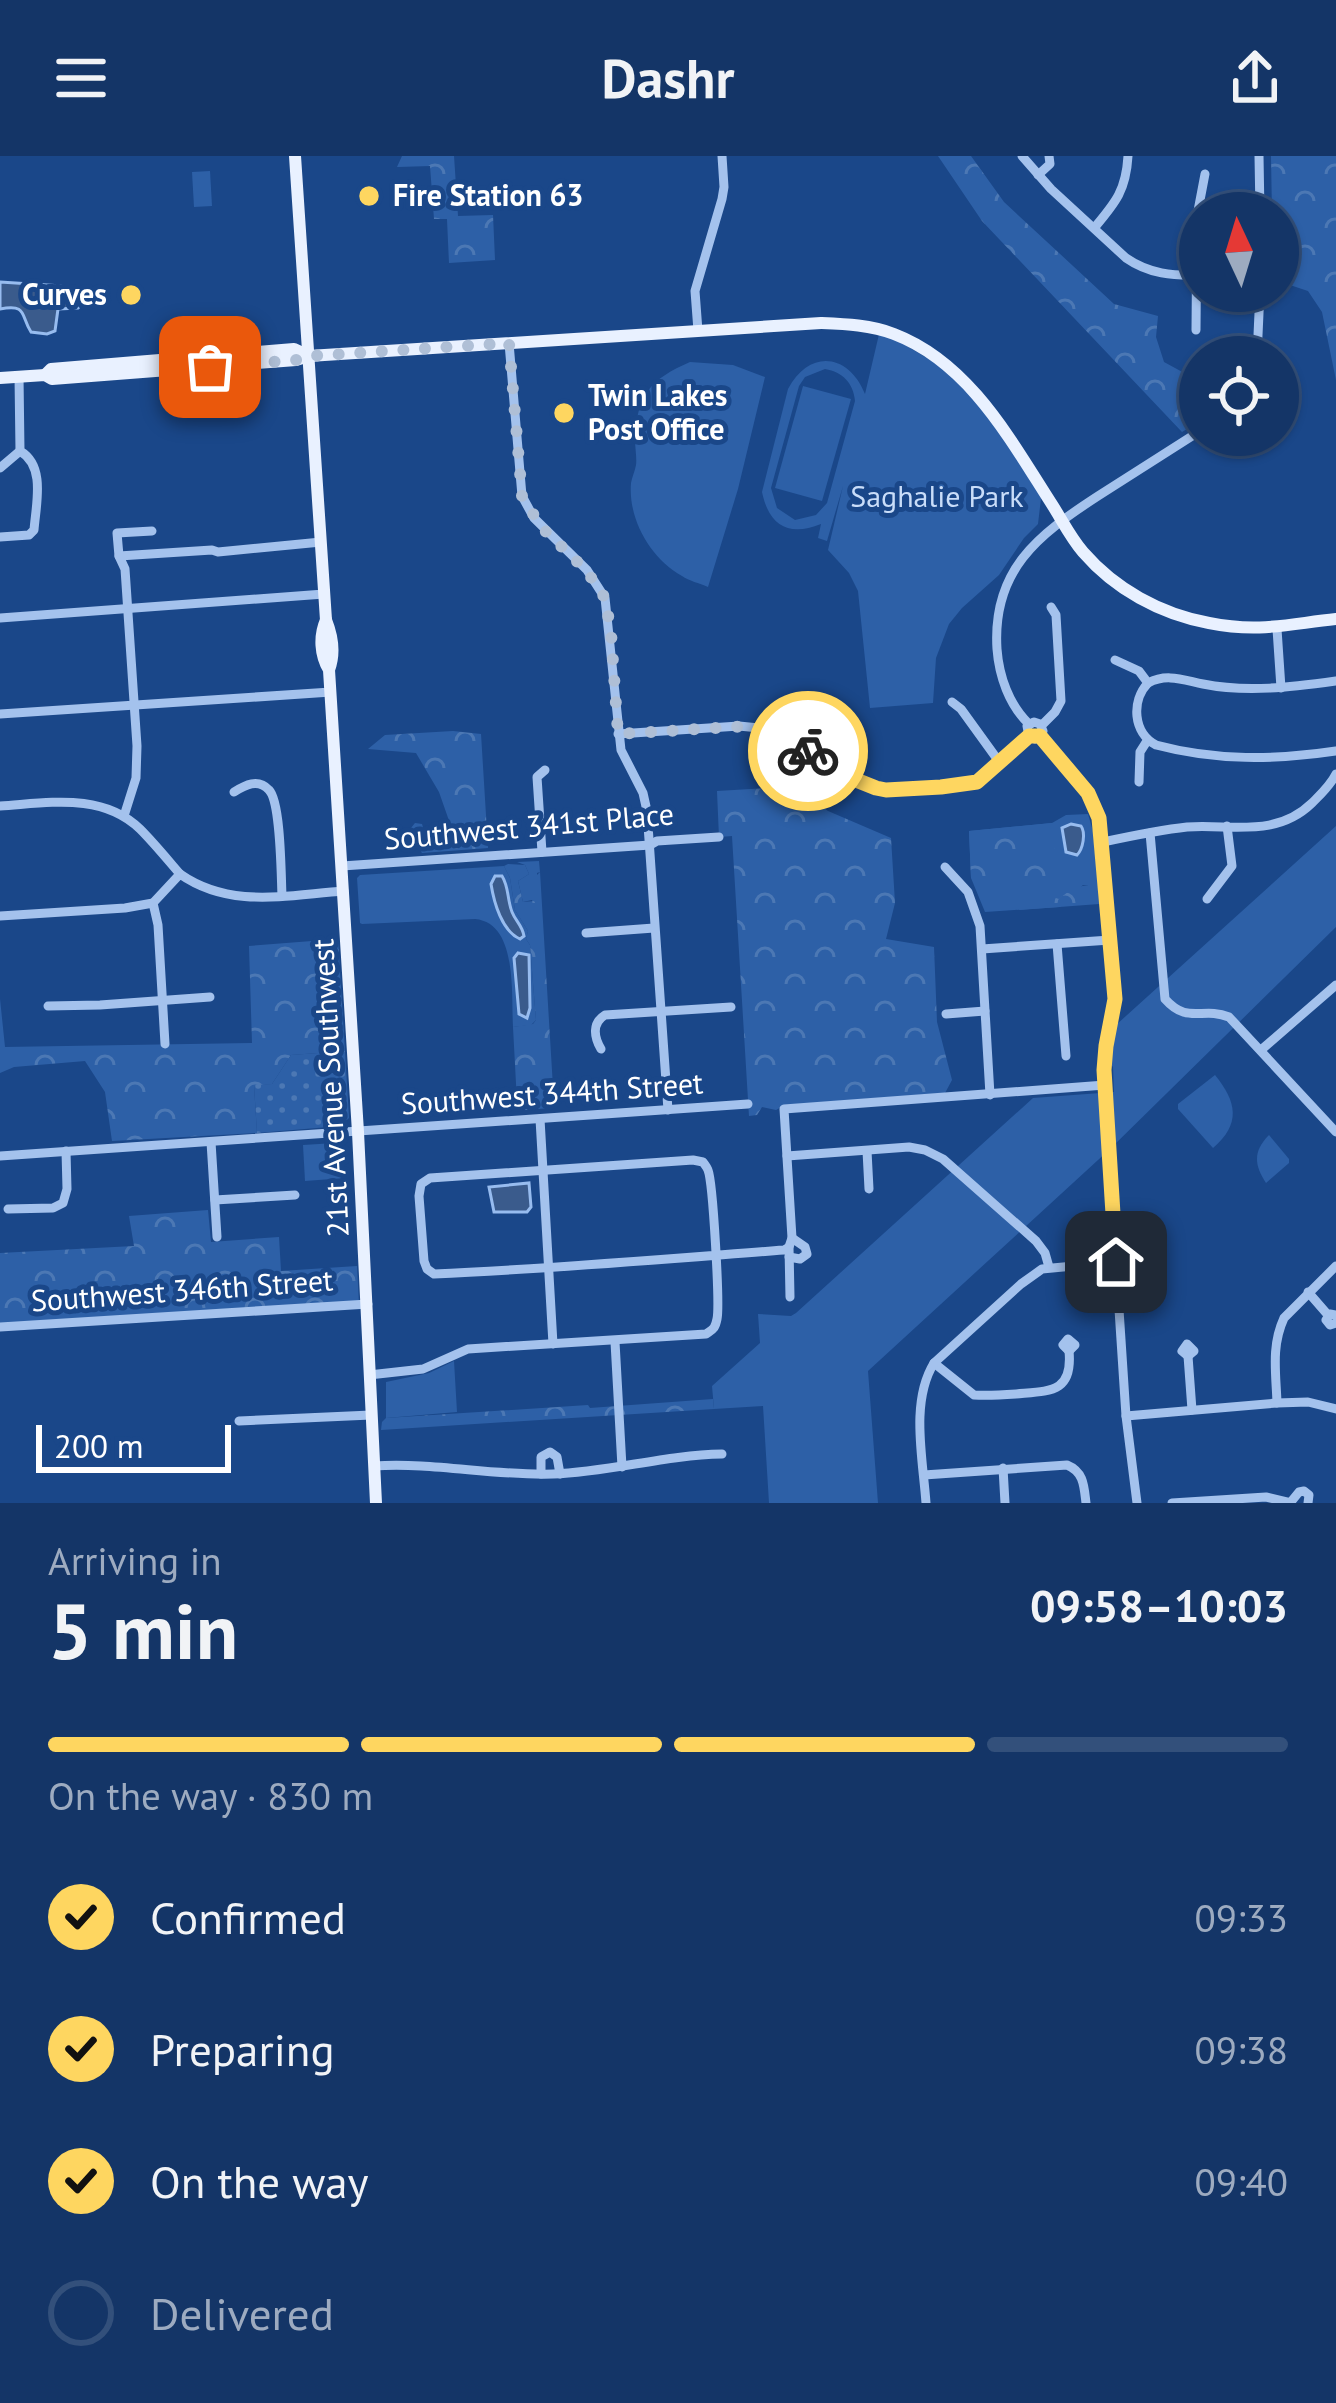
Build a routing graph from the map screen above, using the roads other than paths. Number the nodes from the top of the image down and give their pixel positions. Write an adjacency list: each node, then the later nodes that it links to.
1 (295, 156): 17 (main road, 21st Avenue Southwest)
2 (722, 156): 15 (street)
3 (1049, 156): 8 (street)
4 (1128, 156): 11 (street)
5 (1259, 156): 10 (street)
6 (1029, 158): 8 (street)
7 (1205, 174): 9 (street)
8 (1038, 175): 11 (street)
9 (1202, 192)
10 (1260, 192)
11 (1095, 227): 12 (street)
12 (1179, 276)
13 (1197, 312): 14 (street)
14 (1196, 330)
15 (698, 332): 16 (main road); 26 (main road)
16 (509, 343): 17 (main road); 46 (street)
17 (310, 356): 18 (main road); 19 (main road); 29 (main road, 21st Avenue Southwest)
18 (178, 360): 19 (main road); 20 (main road)
19 (151, 373): 20 (main road)
20 (45, 375): 21 (main road)
21 (19, 376): 22 (main road); 24 (street)
22 (0, 377)
23 (1179, 444): 26 (street)
24 (20, 451): 25 (street); 28 (street)
25 (0, 468)
26 (1061, 520): 36 (main road); 45 (street)
27 (152, 530): 30 (street)
28 (0, 537)
29 (321, 542): 30 (street); 31 (main road, 21st Avenue Southwest)
30 (119, 556): 33 (street)
31 (324, 595): 33 (street); 41 (main road, 21st Avenue Southwest)
32 (1051, 607): 45 (street)
33 (128, 610): 34 (street); 43 (street)
34 (0, 618)
35 (1336, 619): 36 (main road)
36 (1277, 628): 40 (street)
37 (1115, 660): 39 (street)
38 (1336, 681): 40 (street)
39 (1148, 683): 40 (street); 47 (street)
40 (1281, 688)
41 (331, 692): 43 (street); 62 (main road, 21st Avenue Southwest)
42 (952, 701): 49 (street)
43 (134, 704): 44 (street); 55 (street)
44 (0, 714)
45 (1035, 731): 49 (street); 59 (street)
46 (618, 734): 49 (street); 60 (street)
47 (1148, 741): 48 (street); 52 (street)
48 (1336, 753)
49 (1000, 763)
50 (545, 770): 61 (street)
51 (1336, 774): 56 (street)
52 (1139, 782)
53 (234, 792): 67 (street)
54 (0, 806): 55 (street)
55 (124, 817): 64 (street)
56 (1227, 826): 57 (street); 68 (street)
57 (1150, 832): 59 (street); 87 (street)
58 (719, 837): 60 (street, Southwest 341st Place)
59 (1103, 842): 74 (street)
60 (650, 845): 61 (street, Southwest 341st Place); 72 (street)
61 (542, 852): 62 (street, Southwest 341st Place)
62 (342, 866): 65 (main road, 21st Avenue Southwest)
63 (945, 868): 76 (street)
64 (180, 874): 67 (street); 69 (street)
65 (344, 891): 67 (street); 94 (main road, 21st Avenue Southwest)
66 (78, 896): 70 (street)
67 (282, 896)
68 (1207, 899)
69 (153, 903): 70 (street); 79 (street)
70 (80, 911): 71 (street)
71 (0, 916)
72 (654, 928): 73 (street); 82 (street)
73 (586, 933)
74 (1111, 940): 75 (street); 89 (street)
75 (1057, 944): 76 (street); 88 (street)
76 (982, 950): 83 (street)
77 (1336, 985): 87 (street)
78 (210, 997): 79 (street)
79 (162, 1000): 80 (street); 85 (street)
80 (48, 1006)
81 (731, 1006): 82 (street)
82 (661, 1011): 86 (street); 92 (street)
83 (985, 1011): 84 (street); 90 (street)
84 (946, 1014)
85 (165, 1044)
86 (602, 1049)
87 (1261, 1050): 95 (street)
88 (1066, 1056)
89 (1105, 1085): 90 (street); 109 (street)
90 (990, 1095): 100 (street)
91 (748, 1104): 92 (street, Southwest 344th Street)
92 (668, 1110): 93 (street, Southwest 344th Street)
93 (540, 1119): 94 (street, Southwest 344th Street); 101 (street)
94 (358, 1132): 96 (street, Southwest 344th Street); 115 (main road, 21st Avenue Southwest)
95 (1336, 1132)
96 (211, 1142): 98 (street, Southwest 344th Street); 104 (street)
97 (867, 1150): 100 (street); 102 (street); 112 (street)
98 (65, 1151): 99 (street, Southwest 344th Street); 105 (street)
99 (0, 1156)
100 (787, 1156): 107 (street)
101 (543, 1171): 108 (street); 111 (street); 111 (street)
102 (869, 1189)
103 (295, 1195): 104 (street)
104 (215, 1200): 106 (street)
105 (8, 1209)
106 (217, 1237)
107 (790, 1248): 108 (street); 114 (street)
108 (715, 1256): 111 (street); 118 (street)
109 (1116, 1262): 112 (street); 128 (street)
110 (1336, 1266): 113 (street)
111 (548, 1267): 119 (street)
112 (1049, 1267): 122 (street)
113 (1308, 1292): 116 (street); 124 (street)
114 (790, 1297)
115 (368, 1304): 117 (street, Southwest 346th Street); 123 (main road, 21st Avenue Southwest)
116 (1333, 1318)
117 (0, 1327)
118 (615, 1342): 119 (street); 132 (street)
119 (553, 1344): 123 (street)
120 (1070, 1351): 122 (street)
121 (1188, 1356): 126 (street)
122 (934, 1363): 136 (street)
123 (369, 1375): 127 (main road, 21st Avenue Southwest)
124 (1277, 1403): 125 (street); 126 (street)
125 (1336, 1409)
126 (1192, 1410): 128 (street)
127 (371, 1415): 129 (street); 131 (main road, 21st Avenue Southwest)
128 (1126, 1416): 141 (street)
129 (239, 1421)
130 (722, 1454): 132 (street)
131 (374, 1466): 134 (street); 137 (main road, 21st Avenue Southwest)
132 (622, 1467): 135 (street)
133 (1003, 1468): 136 (street); 139 (street); 140 (street)
134 (541, 1474): 135 (street); 135 (street)
135 (560, 1474)
136 (925, 1475): 138 (street)
137 (376, 1503)
138 (926, 1503)
139 (1005, 1503)
140 (1086, 1503)
141 (1137, 1503)
142 (1172, 1503): 143 (street)
143 (1193, 1503): 144 (street)
144 (1290, 1503): 145 (street)
145 (1307, 1503)

